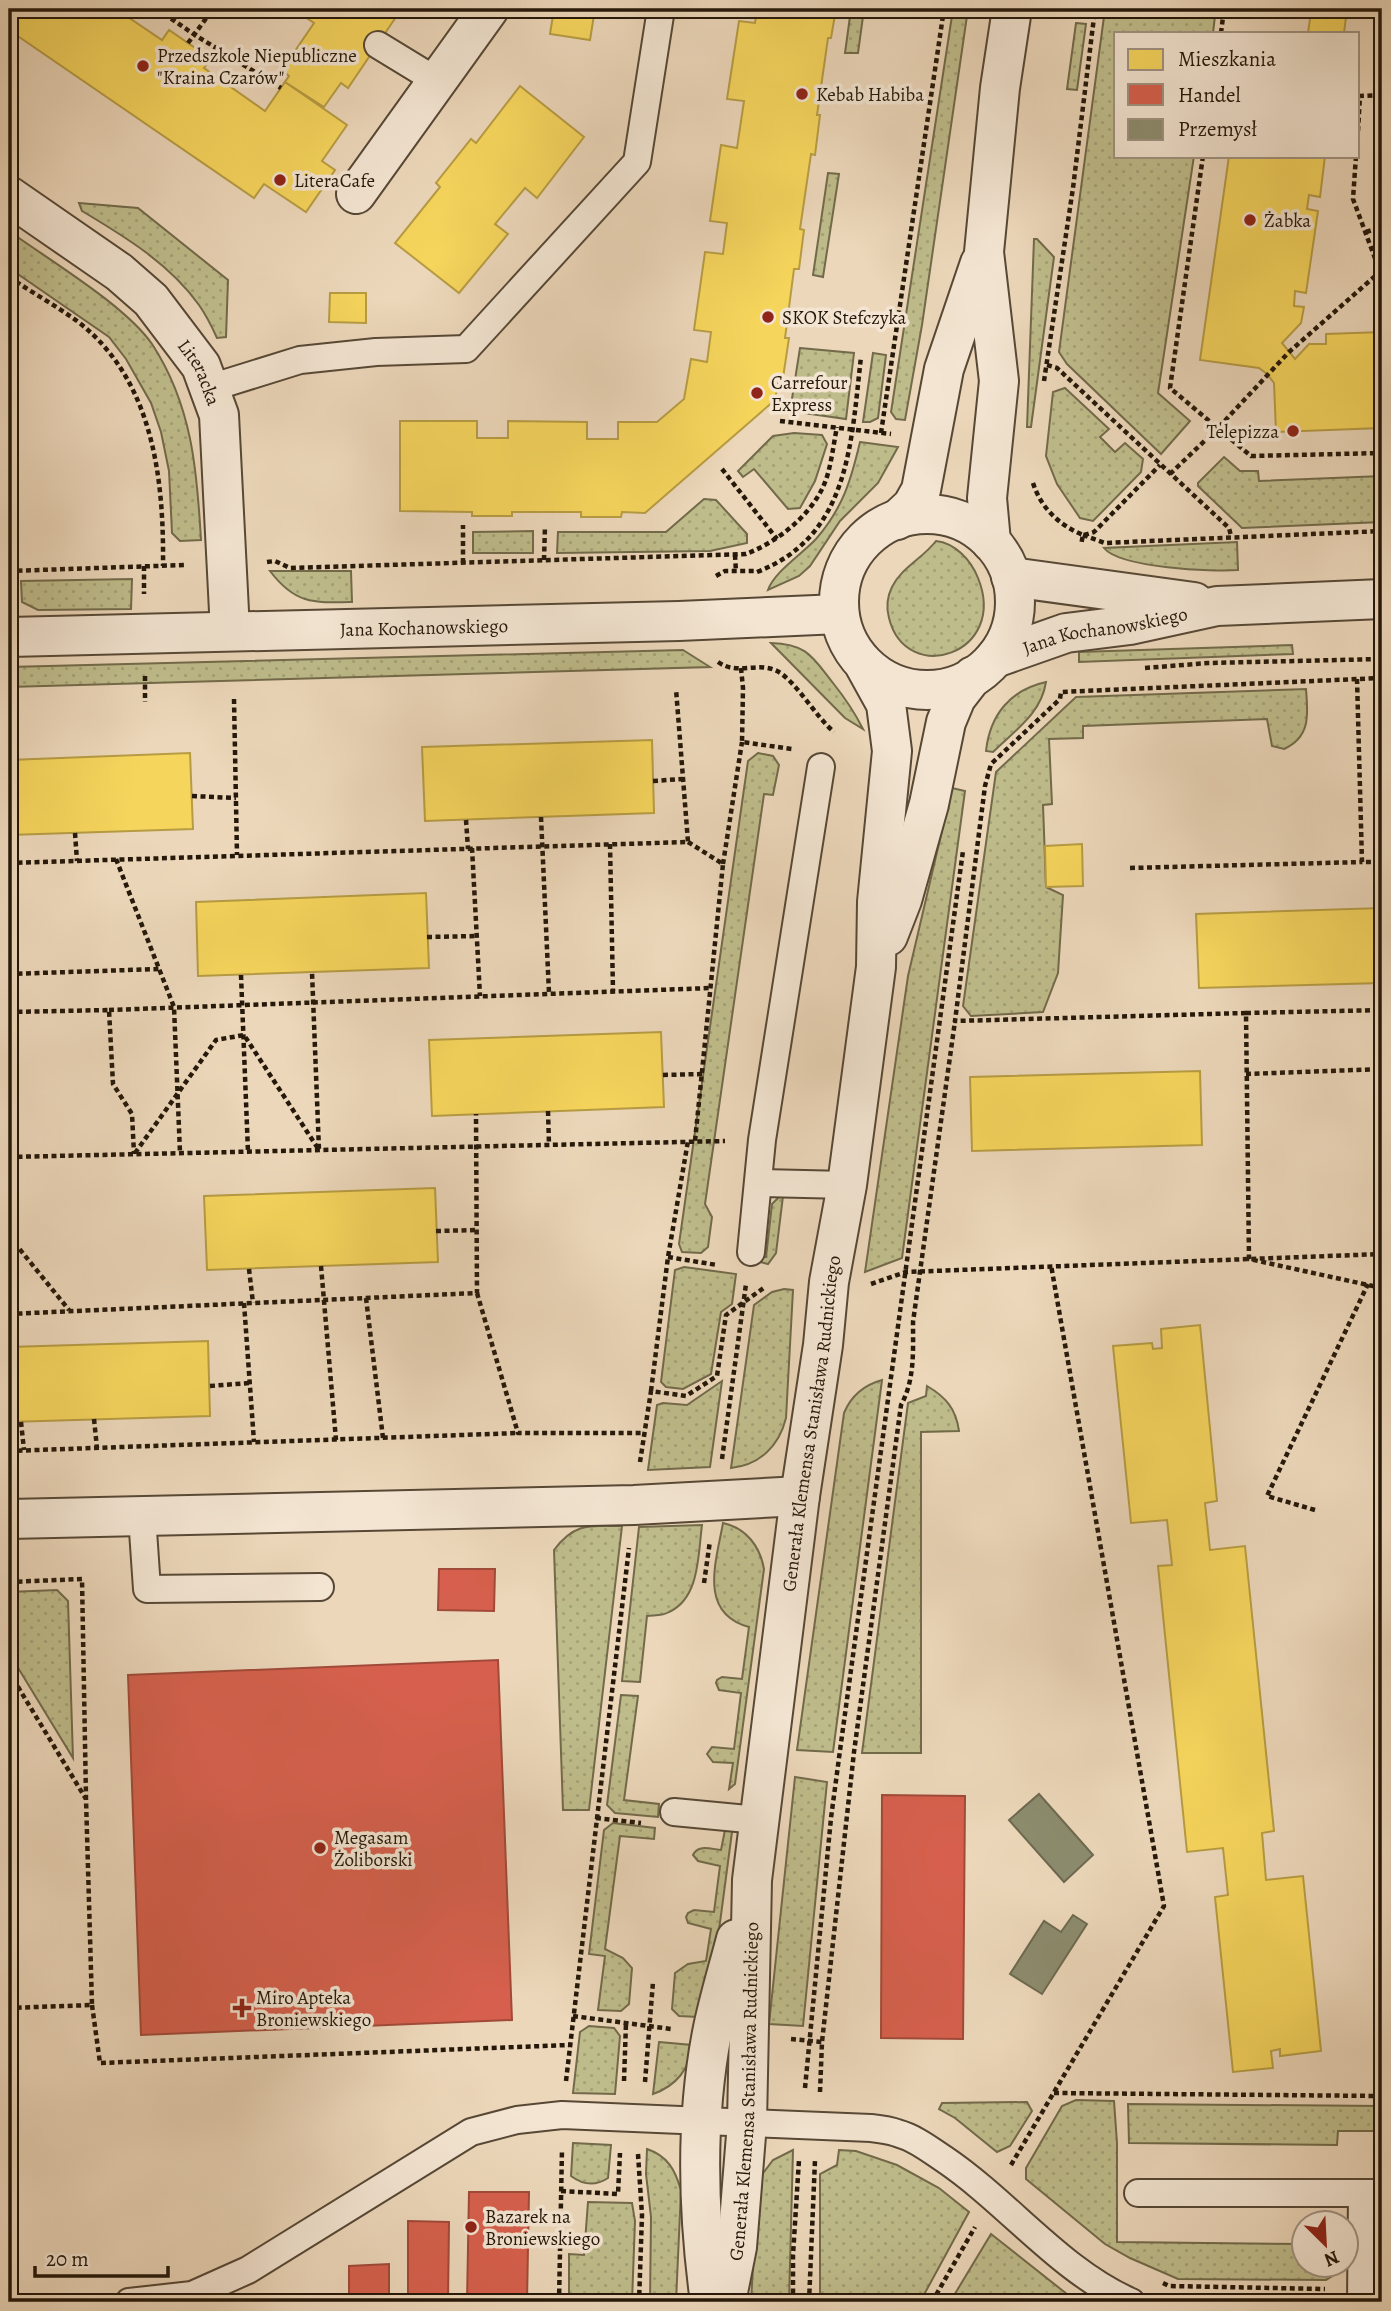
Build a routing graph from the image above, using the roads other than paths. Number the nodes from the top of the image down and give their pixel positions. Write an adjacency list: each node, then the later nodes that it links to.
1 (489, 9): 5 (street)
2 (661, 9): 9 (lane)
3 (1012, 9): 8 (street)
4 (378, 45): 5 (lane)
5 (437, 81): 6 (street)
6 (356, 194)
7 (9, 196): 9 (street, Literacka)
8 (984, 251): 10 (street); 11 (street)
9 (210, 388): 16 (street, Literacka)
10 (897, 520): 11 (street); 15 (street)
11 (991, 542): 12 (street)
12 (1011, 577): 14 (street, Jana Kochanowskiego); 19 (street)
13 (1382, 598): 14 (street, Jana Kochanowskiego)
14 (1217, 606): 19 (street, Jana Kochanowskiego)
15 (839, 614): 16 (street, Jana Kochanowskiego); 18 (street)
16 (230, 631): 17 (street, Jana Kochanowskiego)
17 (9, 636)
18 (866, 666): 19 (street); 21 (street, Generała Klemensa Stanisława Rudnickiego)
19 (984, 667): 21 (street, Generała Klemensa Stanisława Rudnickiego)
20 (821, 767): 22 (lane)
21 (876, 967): 23 (street, Generała Klemensa Stanisława Rudnickiego)
22 (759, 1183): 23 (lane); 24 (lane)
23 (847, 1185): 25 (street, Generała Klemensa Stanisława Rudnickiego)
24 (751, 1252)
25 (800, 1496): 26 (street); 30 (street, Generała Klemensa Stanisława Rudnickiego)
26 (142, 1516): 27 (street); 28 (lane)
27 (9, 1520)
28 (320, 1587)
29 (674, 1812): 30 (lane)
30 (758, 1820): 31 (street, Generała Klemensa Stanisława Rudnickiego)
31 (751, 1880): 32 (street, Generała Klemensa Stanisława Rudnickiego); 33 (street, Generała Klemensa Stanisława Rudnickiego)
32 (701, 2121): 33 (lane); 37 (lane); 38 (street, Generała Klemensa Stanisława Rudnickiego)
33 (747, 2123): 39 (street, Generała Klemensa Stanisława Rudnickiego); 40 (lane)
34 (1138, 2193): 35 (lane)
35 (1372, 2193): 36 (lane)
36 (1361, 2296)
37 (128, 2302)
38 (710, 2302)
39 (726, 2302)
40 (1131, 2302)

